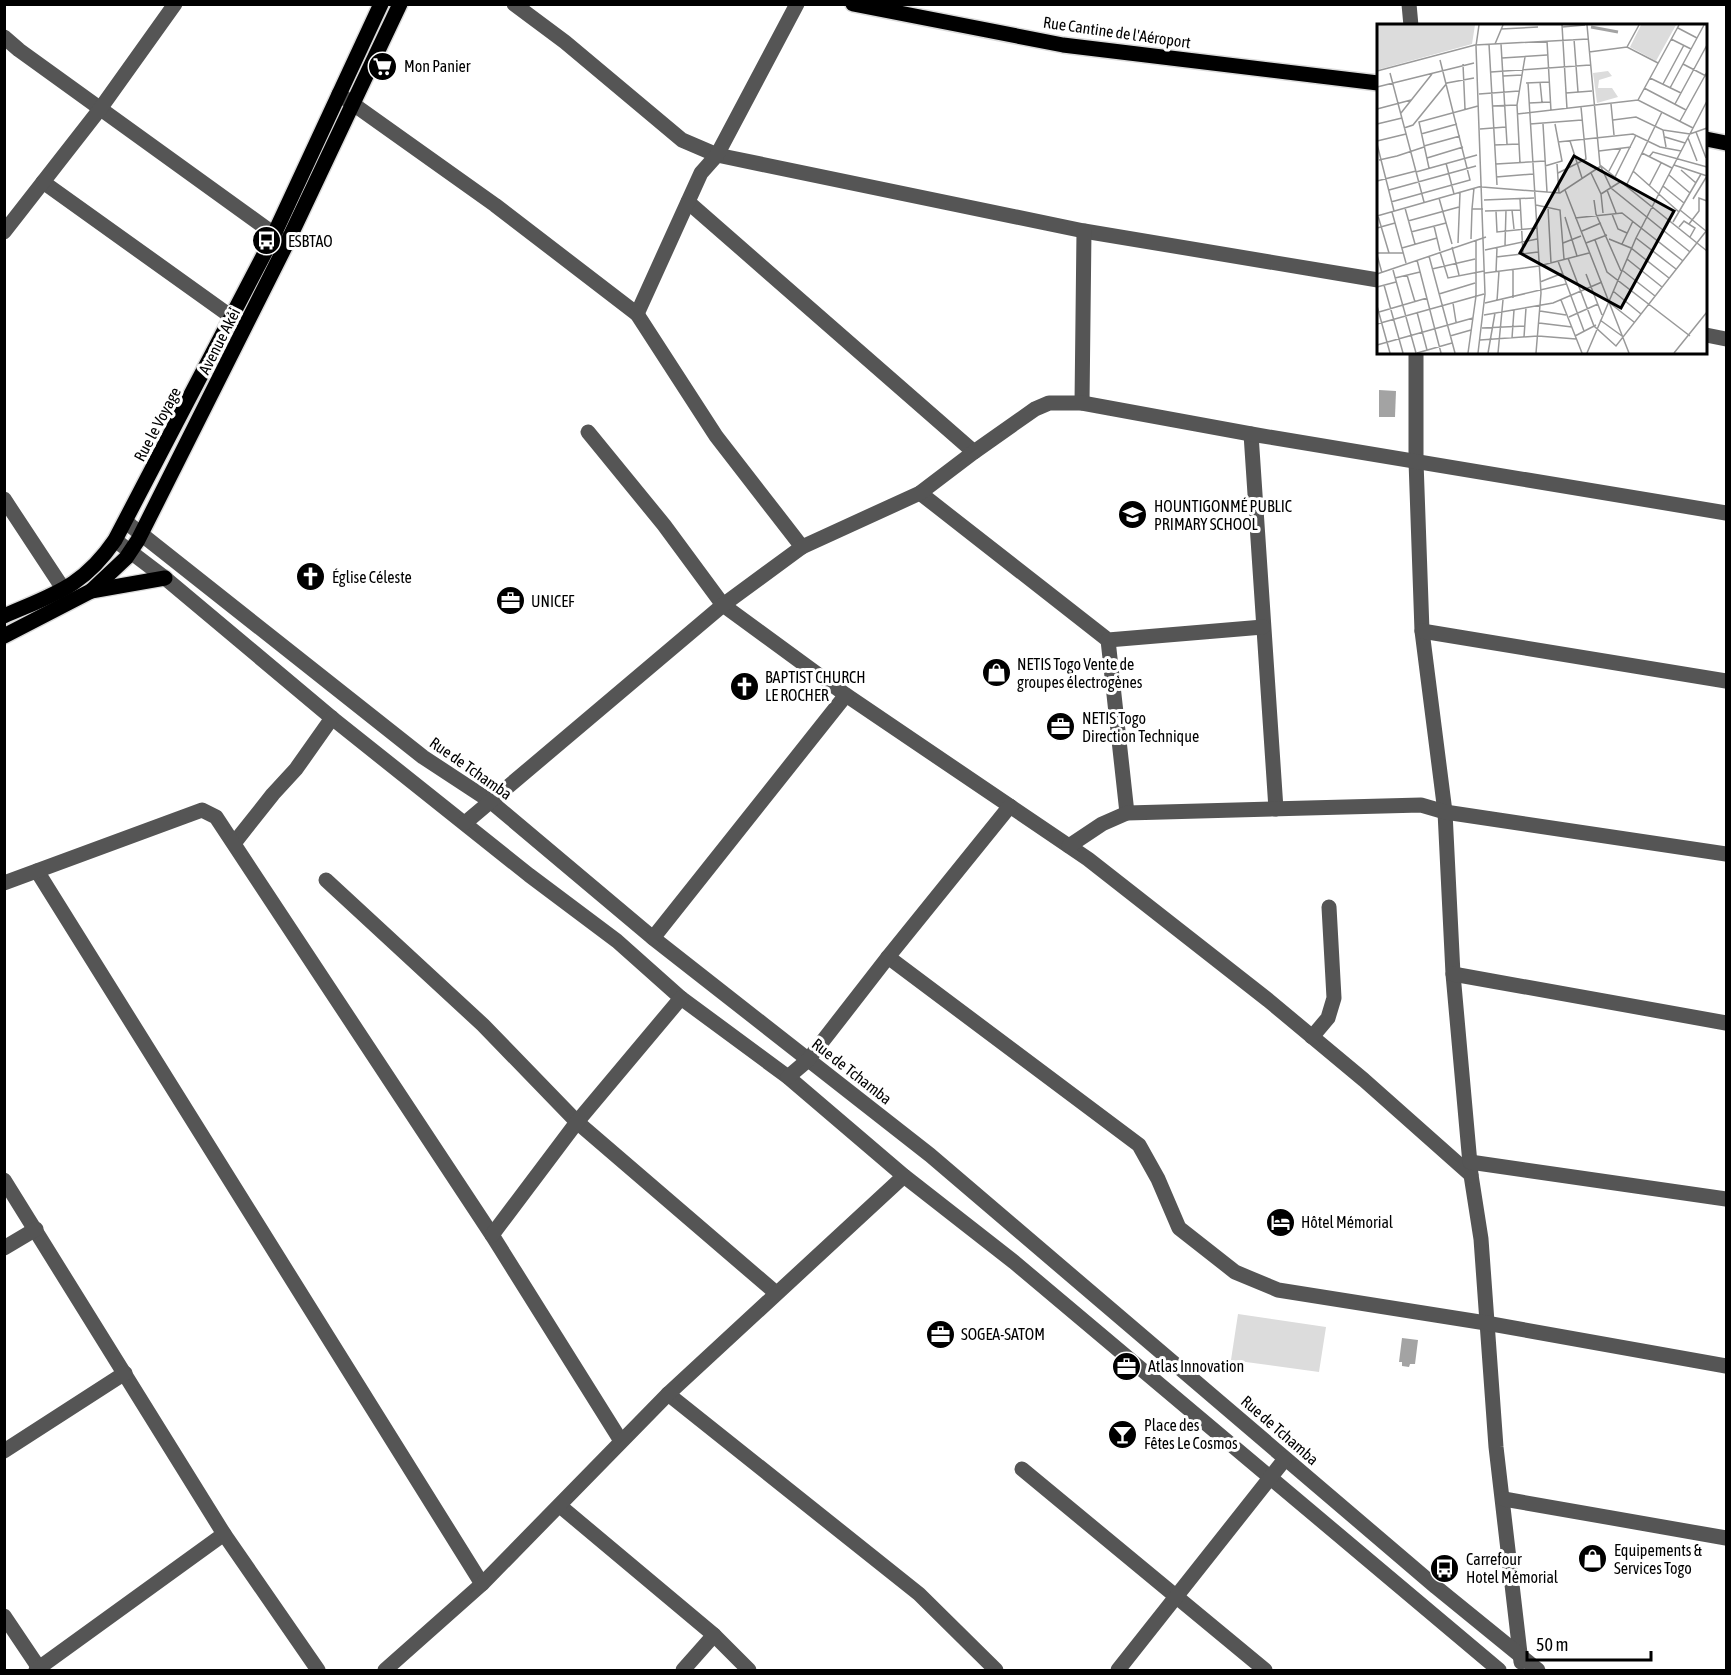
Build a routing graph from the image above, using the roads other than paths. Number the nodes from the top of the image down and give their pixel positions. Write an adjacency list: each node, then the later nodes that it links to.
1 (175, 4): 14 (street)
2 (381, 4): 12 (main road, Rue le Voyage)
3 (400, 4): 13 (main road, Avenue Akéi)
4 (514, 4): 17 (street)
5 (797, 4): 17 (street)
6 (854, 4): 8 (main road, Rue Cantine de l'Aéroport)
7 (1408, 4): 9 (street)
8 (904, 9): 11 (main road, Rue Cantine de l'Aéroport)
9 (1411, 24)
10 (4, 37): 14 (street)
11 (1377, 83)
12 (339, 94): 13 (street); 22 (main road, Rue le Voyage)
13 (353, 104): 22 (main road, Avenue Akéi); 24 (street)
14 (100, 109): 18 (street); 22 (street)
15 (1707, 139): 16 (main road)
16 (1726, 143)
17 (717, 155): 19 (street); 20 (street)
18 (43, 182): 21 (street); 25 (street)
19 (688, 202): 24 (street); 32 (street)
20 (1084, 231): 23 (street); 29 (street)
21 (4, 232)
22 (281, 239): 25 (main road, Rue le Voyage); 38 (main road, Avenue Akéi)
23 (1377, 280)
24 (637, 314): 40 (street)
25 (233, 318): 37 (main road, Rue le Voyage)
26 (1707, 335): 27 (street)
27 (1726, 339)
28 (1416, 354): 33 (street)
29 (1082, 403): 31 (street); 32 (street)
30 (588, 432): 45 (street)
31 (1251, 435): 33 (street); 47 (street)
32 (974, 452): 34 (street)
33 (1416, 461): 36 (street); 48 (street)
34 (920, 493): 40 (street); 50 (street)
35 (4, 499): 44 (street)
36 (1726, 513)
37 (126, 522): 38 (street, Rue de Tchamba); 39 (main road, Rue le Voyage)
38 (141, 534): 41 (main road, Avenue Akéi); 54 (street, Rue de Tchamba)
39 (115, 540): 41 (street); 44 (main road, Rue le Voyage)
40 (802, 547): 45 (street)
41 (130, 552): 42 (street); 43 (main road, Avenue Akéi)
42 (165, 578): 43 (main road); 53 (street)
43 (91, 591): 44 (main road, Avenue Akéi)
44 (66, 597): 46 (main road, Rue le Voyage); 49 (main road, Avenue Akéi)
45 (723, 605): 52 (street); 54 (street)
46 (4, 616)
47 (1263, 627): 50 (street); 56 (street)
48 (1422, 631): 51 (street); 57 (street)
49 (4, 636)
50 (1108, 640): 58 (street)
51 (1726, 681)
52 (846, 695): 55 (street); 67 (street)
53 (332, 718): 59 (street); 60 (street)
54 (490, 801): 59 (street); 67 (street, Rue de Tchamba)
55 (1010, 806): 61 (street); 68 (street)
56 (1276, 809): 57 (street); 58 (street)
57 (1445, 812): 62 (street); 69 (street)
58 (1126, 813): 61 (street)
59 (465, 823): 70 (street)
60 (235, 842): 63 (street); 81 (street)
61 (1070, 846): 72 (street)
62 (1726, 854)
63 (37, 872): 65 (street); 97 (street)
64 (326, 879): 75 (street)
65 (4, 883)
66 (1329, 907): 72 (street)
67 (653, 939): 73 (street, Rue de Tchamba)
68 (888, 957): 73 (street); 84 (street)
69 (1453, 974): 71 (street); 76 (street)
70 (681, 998): 74 (street); 75 (street)
71 (1726, 1023)
72 (1311, 1037): 76 (street)
73 (808, 1060): 74 (street); 90 (street, Rue de Tchamba)
74 (788, 1077): 77 (street)
75 (578, 1122): 81 (street); 83 (street)
76 (1470, 1168): 79 (street); 84 (street)
77 (904, 1176): 83 (street); 92 (street)
78 (4, 1180): 80 (street)
79 (1726, 1199)
80 (36, 1229): 82 (street); 86 (street)
81 (492, 1236): 88 (street)
82 (4, 1248)
83 (776, 1293): 87 (street)
84 (1486, 1323): 85 (street); 93 (street)
85 (1726, 1366)
86 (125, 1373): 89 (street); 95 (street)
87 (668, 1394): 88 (street); 107 (street)
88 (621, 1441): 94 (street)
89 (4, 1451)
90 (1286, 1459): 92 (street); 101 (street, Rue de Tchamba)
91 (1022, 1469): 98 (street)
92 (1270, 1478): 98 (street); 110 (street)
93 (1504, 1499): 96 (street); 101 (street)
94 (560, 1506): 97 (street); 100 (street)
95 (224, 1534): 102 (street); 103 (street)
96 (1726, 1538)
97 (482, 1584): 104 (street)
98 (1175, 1596): 108 (street); 109 (street)
99 (4, 1616): 102 (street)
100 (714, 1635): 105 (street); 106 (street)
101 (1521, 1663): 111 (street, Rue de Tchamba)
102 (37, 1669)
103 (318, 1671)
104 (385, 1671)
105 (682, 1671)
106 (749, 1671)
107 (996, 1671)
108 (1118, 1671)
109 (1265, 1671)
110 (1499, 1671)
111 (1538, 1671)

